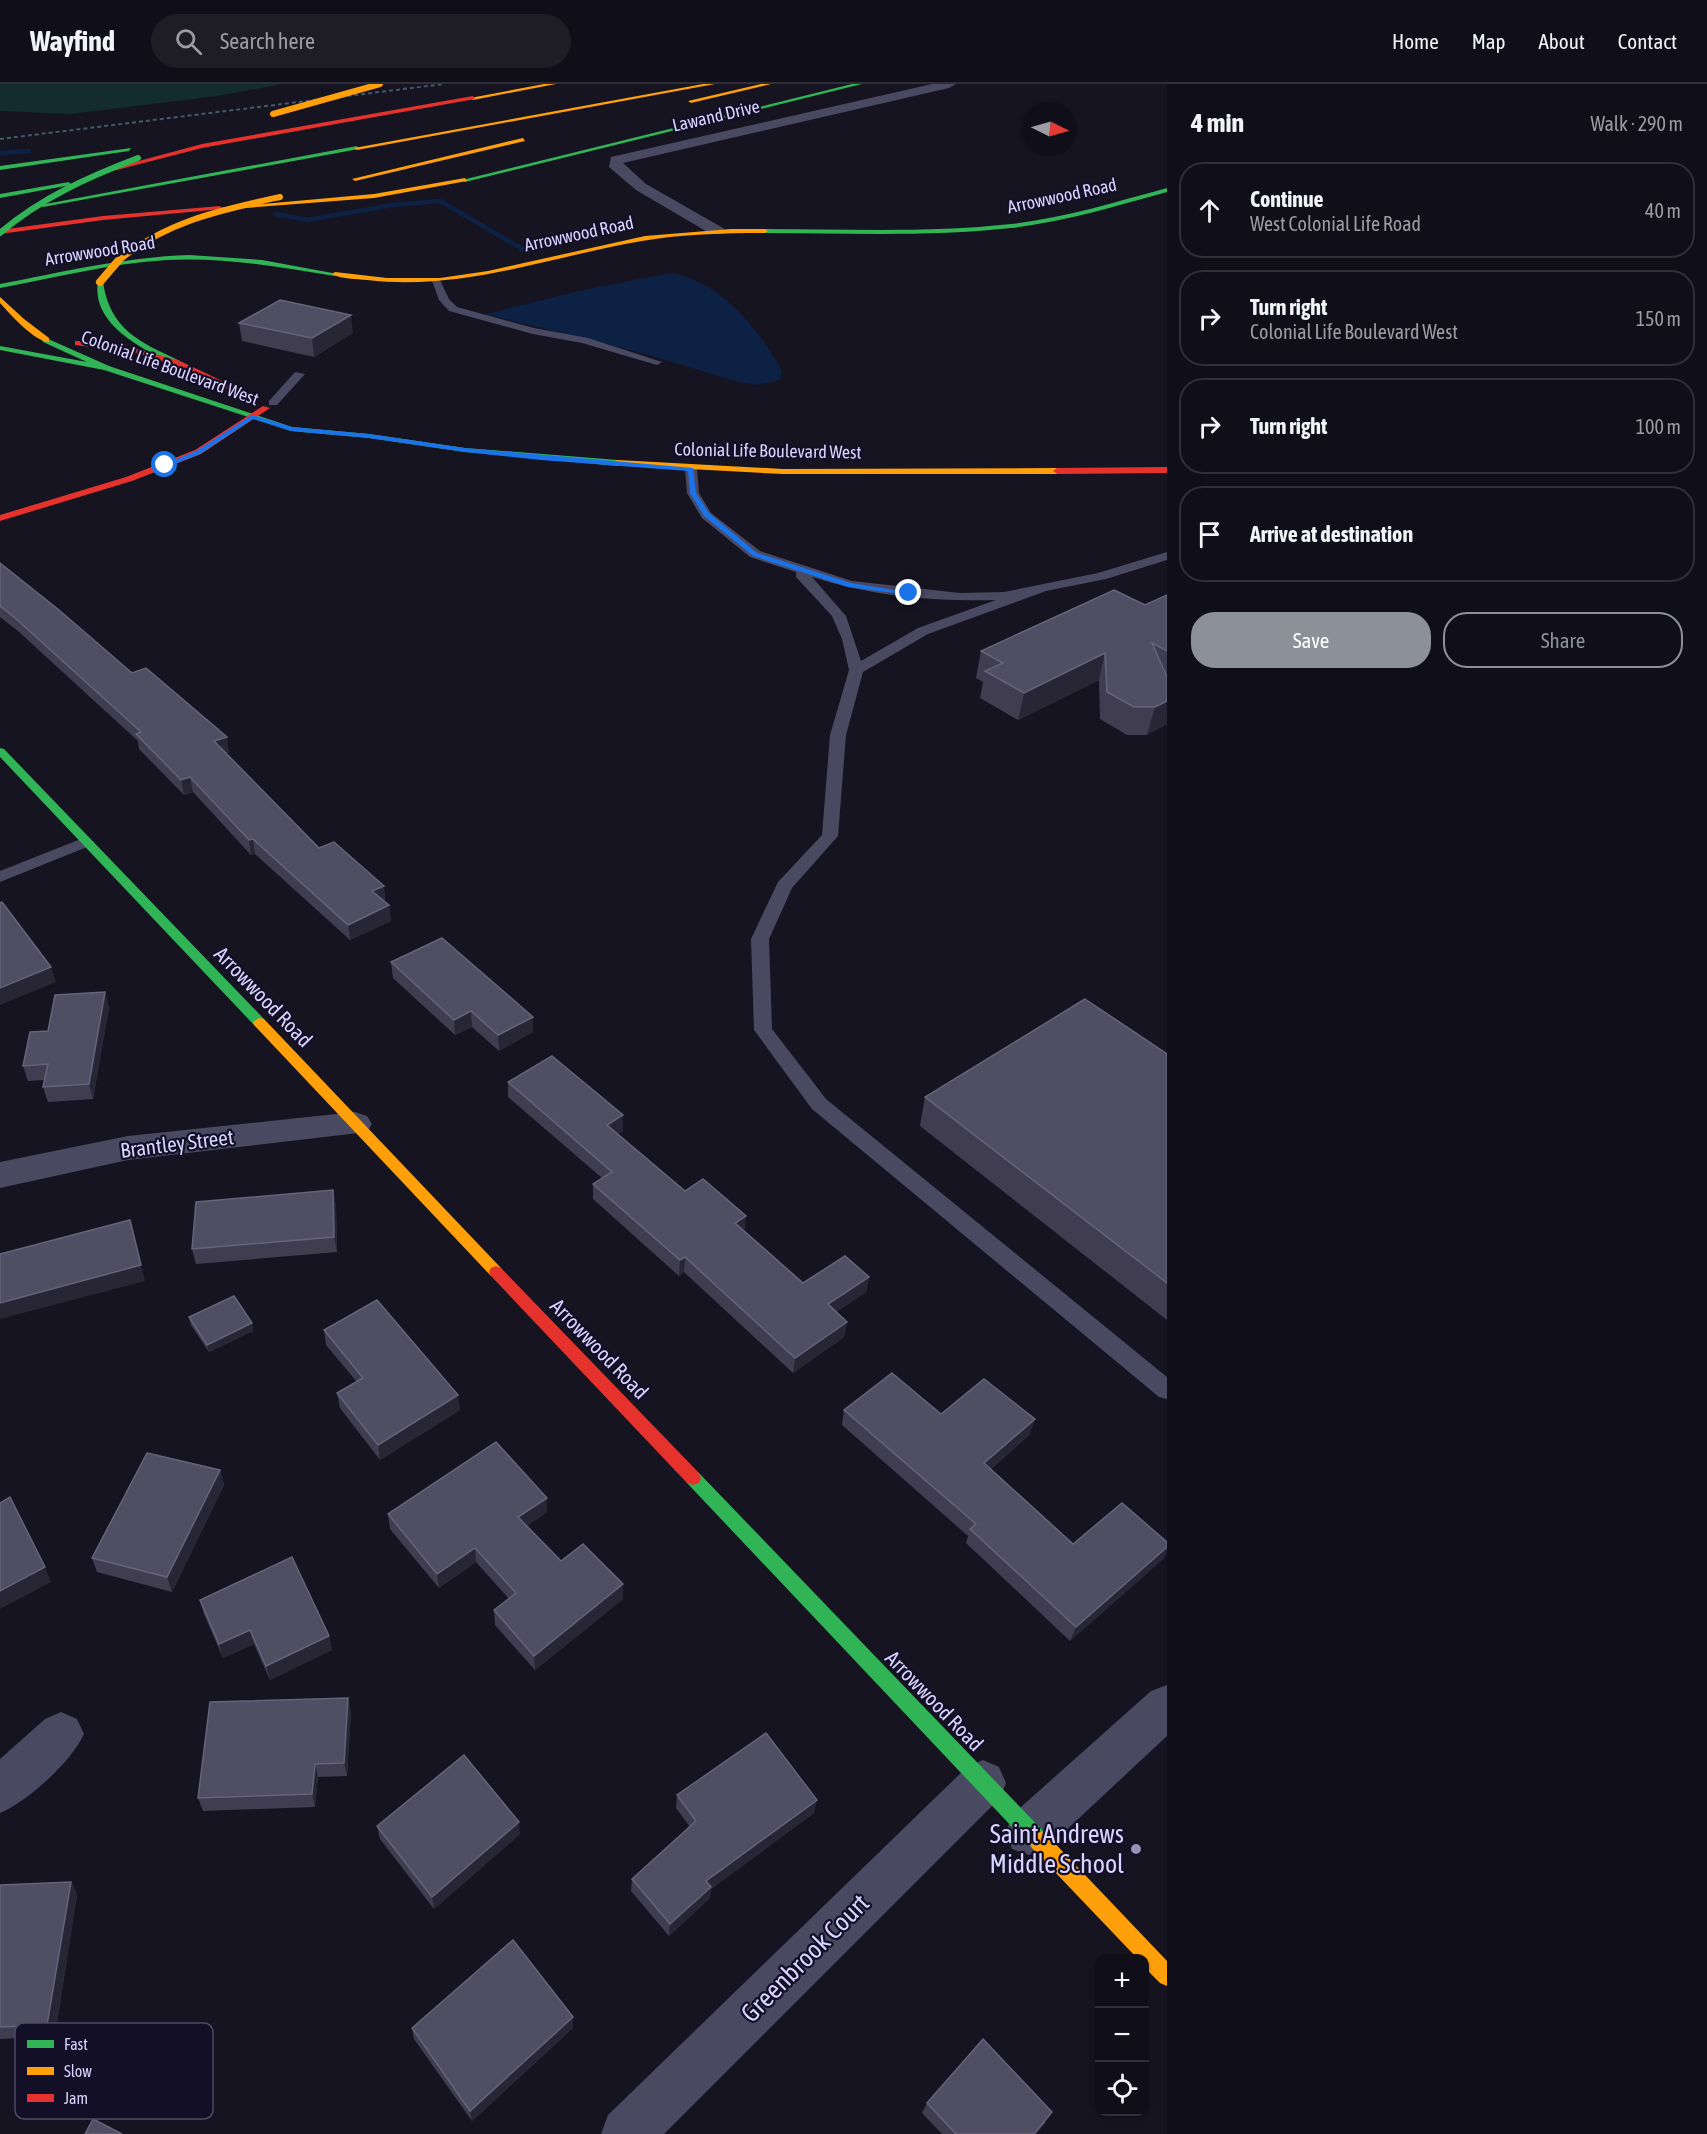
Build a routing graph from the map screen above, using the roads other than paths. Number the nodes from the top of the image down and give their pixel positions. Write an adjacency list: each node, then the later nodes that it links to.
1 (380, 84): 9 (main road, bridge)
2 (712, 84): 18 (main road)
3 (768, 84): 8 (main road)
4 (846, 84): 11 (main road)
5 (859, 84): 20 (main road)
6 (949, 84): 19 (street, Lawand Drive)
7 (556, 90): 15 (main road); 17 (main road)
8 (670, 106)
9 (267, 116)
10 (245, 124): 12 (main road)
11 (618, 128)
12 (215, 131): 14 (main road); 15 (main road, bridge)
13 (536, 141): 28 (main road, bridge)
14 (0, 168)
15 (97, 173): 20 (main road, bridge)
16 (1167, 190): 19 (main road, Arrowwood Road)
17 (0, 196)
18 (0, 213)
19 (717, 231): 21 (main road, Arrowwood Road)
20 (0, 233)
21 (435, 280): 22 (main road, Arrowwood Road); 27 (lane)
22 (0, 286)
23 (0, 299): 25 (main road)
24 (0, 336): 25 (main road)
25 (46, 340): 28 (main road, Colonial Life Boulevard West); 29 (main road, Colonial Life Boulevard West)
26 (0, 348): 29 (main road)
27 (657, 362)
28 (177, 363): 31 (main road, Colonial Life Boulevard West)
29 (106, 368): 34 (main road, Colonial Life Boulevard West)
30 (299, 374): 31 (lane)
31 (273, 403): 32 (main road, Colonial Life Boulevard West); 34 (main road)
32 (292, 410)
33 (311, 416): 35 (main road, Colonial Life Boulevard West)
34 (252, 417): 35 (main road, Colonial Life Boulevard West); 38 (main road)
35 (369, 436): 36 (main road, Colonial Life Boulevard West)
36 (691, 469): 37 (main road, Colonial Life Boulevard West); 40 (lane)
37 (1167, 470)
38 (0, 518)
39 (1167, 556): 41 (lane)
40 (797, 570): 41 (lane); 42 (lane)
41 (1041, 589): 42 (lane)
42 (855, 670): 48 (lane)
43 (0, 752): 44 (main road, Arrowwood Road)
44 (86, 842): 45 (lane); 46 (main road, Arrowwood Road)
45 (0, 877)
46 (355, 1124): 47 (street, Brantley Street); 51 (main road, Arrowwood Road)
47 (0, 1175)
48 (1167, 1390)
49 (1167, 1706): 53 (street)
50 (62, 1734): 52 (street)
51 (982, 1783): 53 (main road, Arrowwood Road); 55 (street, Greenbrook Court)
52 (0, 1790)
53 (1029, 1832): 54 (main road, Arrowwood Road)
54 (1167, 1976)
55 (627, 2134)

